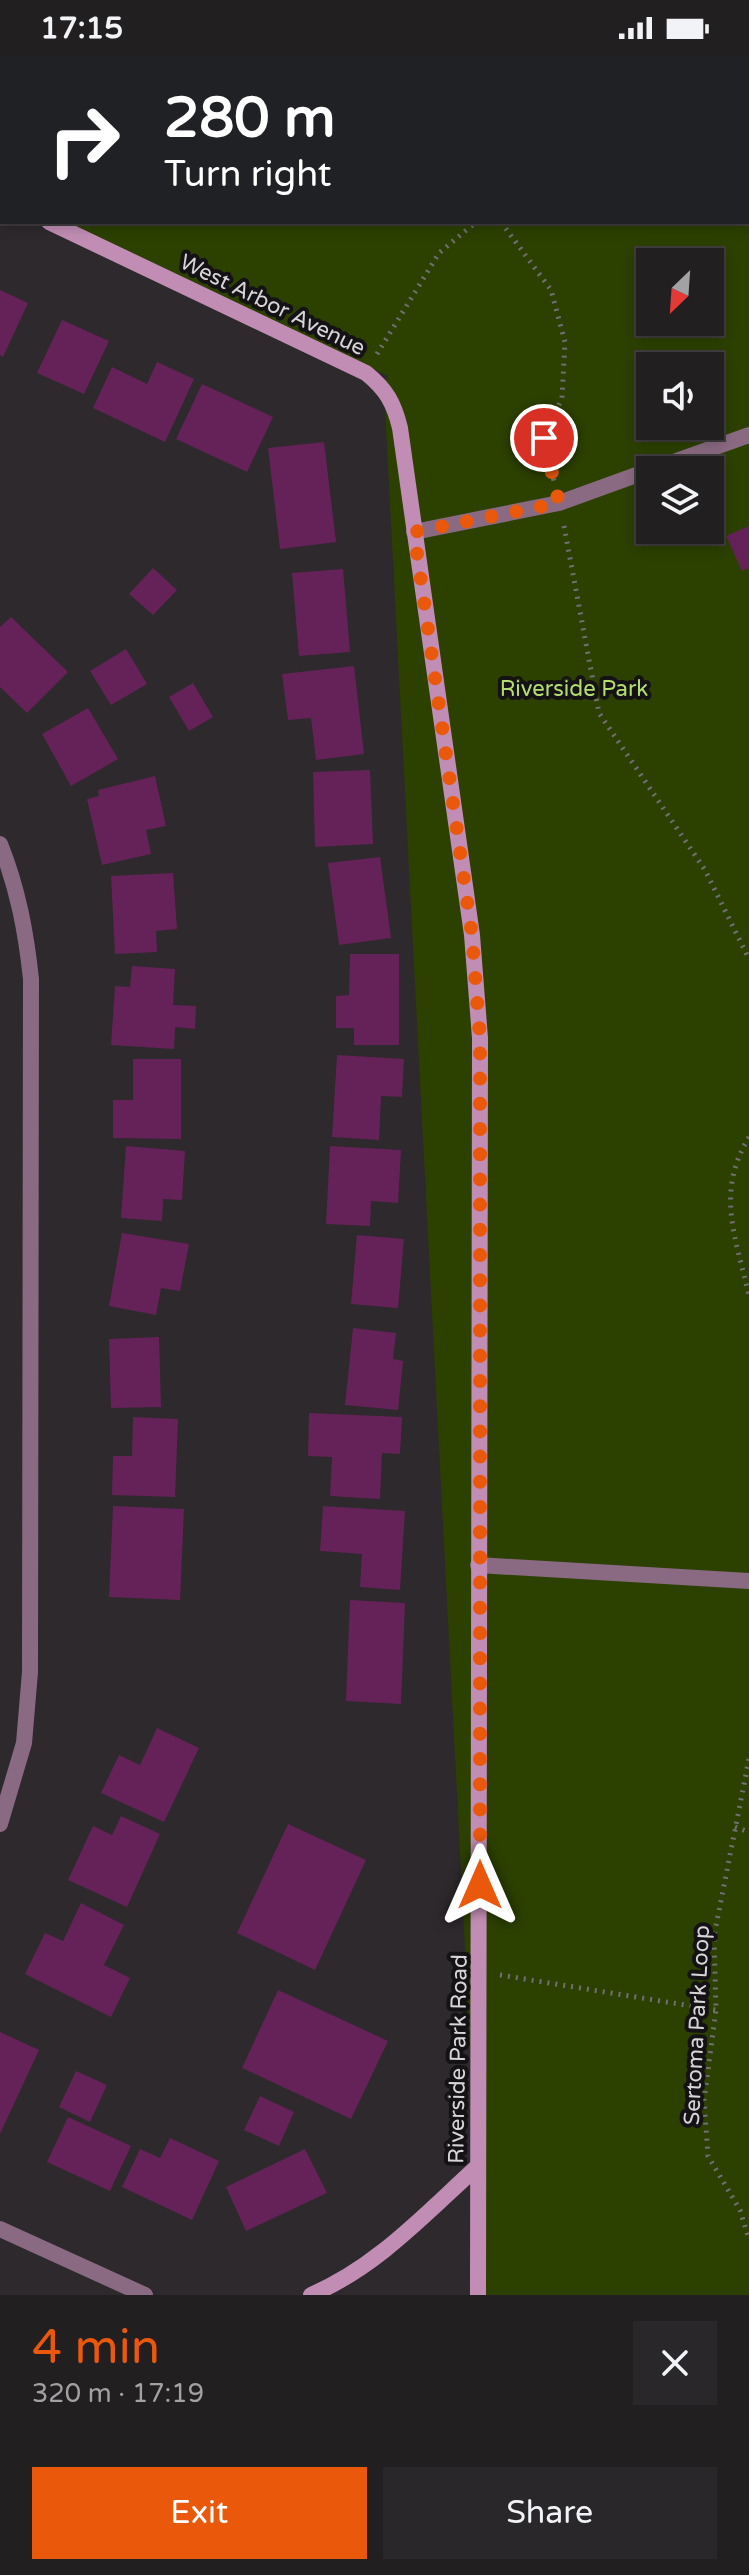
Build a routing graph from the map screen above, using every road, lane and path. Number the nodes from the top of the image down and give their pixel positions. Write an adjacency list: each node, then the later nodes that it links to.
1 (53, 224): 4 (main road, West Arbor Avenue)
2 (474, 224): 4 (path)
3 (502, 224): 8 (path)
4 (366, 373): 9 (main road, West Arbor Avenue)
5 (749, 435): 6 (street)
6 (690, 456)
7 (636, 475): 8 (street)
8 (559, 503): 9 (street); 11 (path)
9 (414, 532): 14 (main road, Riverside Park Road)
10 (0, 844): 17 (street)
11 (749, 959)
12 (749, 1137): 13 (path)
13 (749, 1296)
14 (478, 1565): 15 (street); 20 (main road, Riverside Park Road)
15 (749, 1581)
16 (749, 1759): 18 (path, Sertoma Park Loop)
17 (0, 1824)
18 (735, 1827): 19 (path); 21 (path, Sertoma Park Loop)
19 (749, 1832)
20 (481, 1972): 21 (path); 22 (main road, Riverside Park Road)
21 (716, 2010): 24 (path, Sertoma Park Loop)
22 (478, 2166): 26 (main road); 27 (main road, Riverside Park Road)
23 (0, 2229): 25 (street)
24 (749, 2239)
25 (145, 2295)
26 (311, 2295)
27 (478, 2295)

